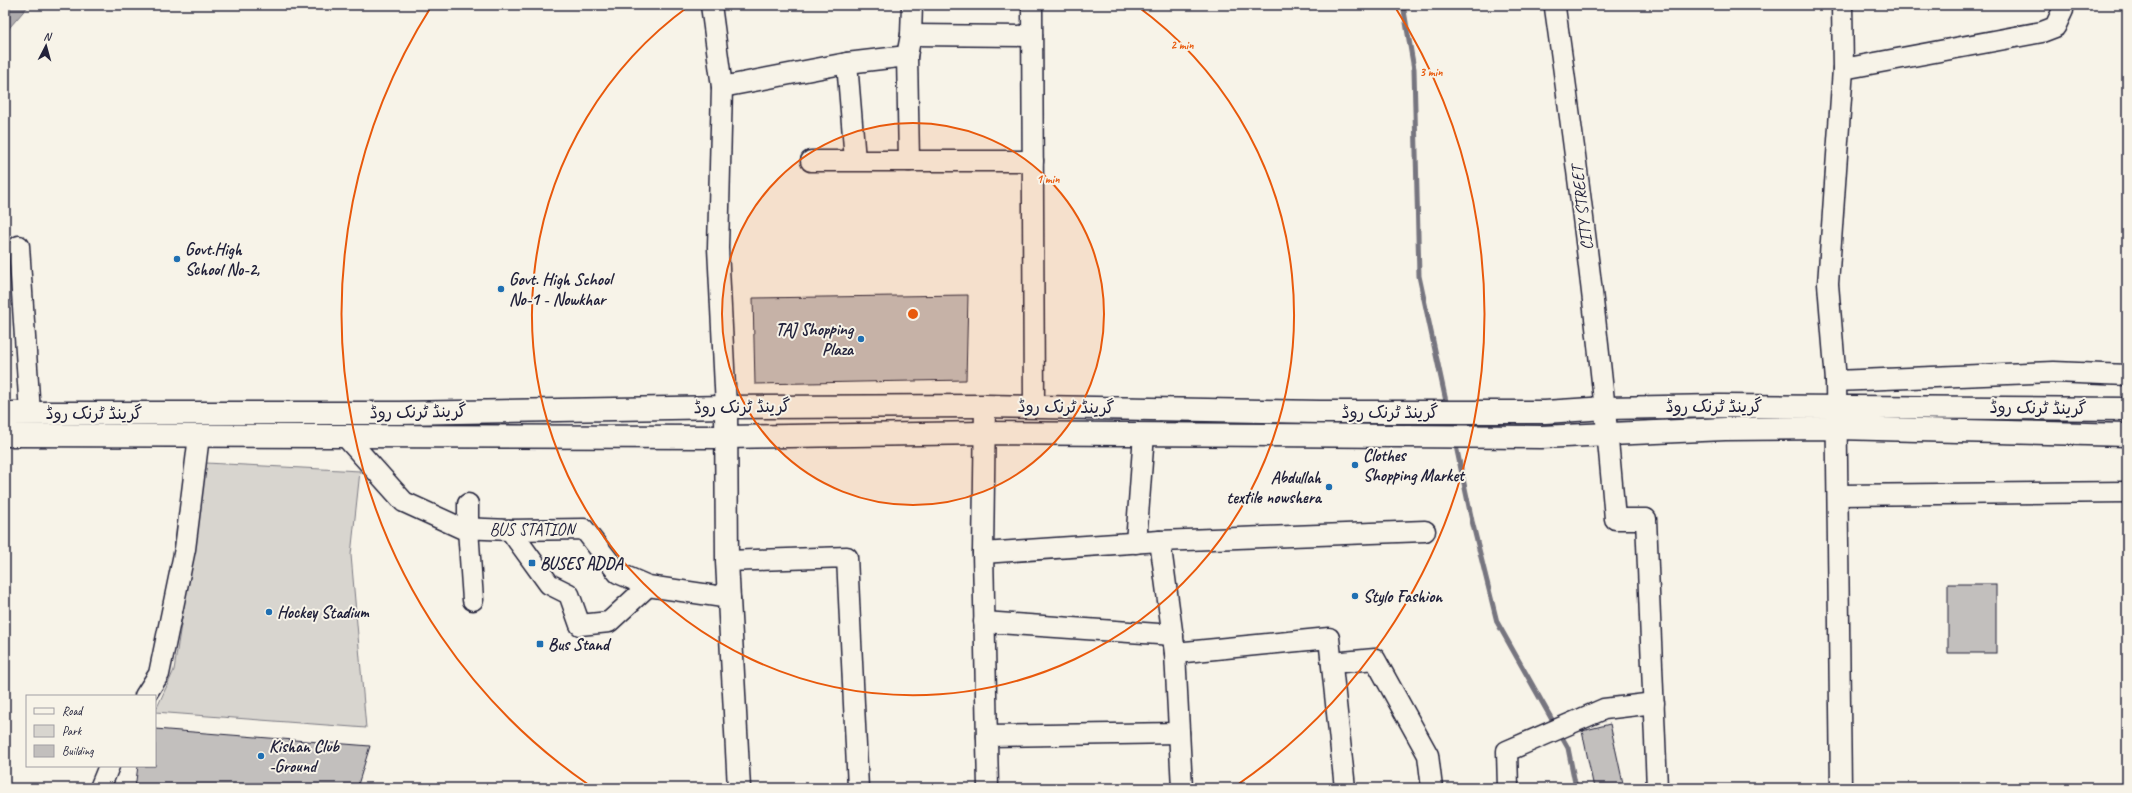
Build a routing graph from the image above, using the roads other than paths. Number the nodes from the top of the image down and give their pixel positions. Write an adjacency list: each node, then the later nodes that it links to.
1 (711, 5): 12 (street)
2 (914, 5): 7 (street)
3 (1032, 5): 8 (street)
4 (2063, 5): 11 (street)
5 (1843, 6): 11 (street)
6 (1554, 8): 24 (street, CITY STREET)
7 (911, 35): 8 (street); 9 (street)
8 (1032, 36): 16 (street)
9 (907, 56): 10 (street); 15 (street)
10 (847, 63): 12 (street); 13 (street)
11 (1842, 69): 19 (street)
12 (722, 87): 22 (street)
13 (856, 160): 14 (street); 15 (street)
14 (811, 161)
15 (909, 161): 16 (street)
16 (1033, 161): 23 (street)
17 (19, 246): 27 (street)
18 (2127, 375): 19 (street)
19 (1836, 381): 21 (street)
20 (985, 406): 22 (main road, گرینڈ ٹرنک روڈ); 23 (main road, گرینڈ ٹرنک روڈ); 29 (street)
21 (1835, 406): 24 (main road, گرینڈ ٹرنک روڈ); 25 (main road, گرینڈ ٹرنک روڈ); 28 (street)
22 (726, 407): 27 (main road, گرینڈ ٹرنک روڈ); 36 (main road)
23 (1034, 407): 24 (main road, گرینڈ ٹرنک روڈ)
24 (1606, 408): 30 (street, CITY STREET)
25 (2127, 409)
26 (5, 413): 27 (main road, گرینڈ ٹرنک روڈ)
27 (30, 413)
28 (1837, 428): 30 (main road, گرینڈ ٹرنک روڈ); 33 (main road, گرینڈ ٹرنک روڈ); 38 (street)
29 (984, 433): 31 (main road, گرینڈ ٹرنک روڈ); 36 (main road, گرینڈ ٹرنک روڈ); 45 (street)
30 (1608, 433): 31 (main road, گرینڈ ٹرنک روڈ); 54 (street, CITY STREET)
31 (1144, 434): 44 (street)
32 (5, 435): 34 (main road, گرینڈ ٹرنک روڈ)
33 (2127, 435)
34 (199, 436): 35 (main road, گرینڈ ٹرنک روڈ); 53 (street)
35 (345, 436): 36 (main road, گرینڈ ٹرنک روڈ); 40 (street, BUS STATION)
36 (727, 437): 46 (main road)
37 (2127, 492): 38 (street)
38 (1838, 495): 67 (street)
39 (468, 504): 40 (street)
40 (468, 529): 41 (street, BUS STATION); 49 (street)
41 (510, 530): 47 (street, BUS STATION); 47 (street)
42 (1425, 530): 43 (street)
43 (1160, 541): 44 (street); 51 (street)
44 (1136, 543): 45 (street)
45 (983, 553): 50 (street)
46 (727, 561): 48 (main road); 60 (street)
47 (648, 586): 48 (street, BUS STATION)
48 (730, 598): 59 (main road)
49 (473, 600)
50 (984, 622): 51 (street); 56 (street)
51 (1174, 644): 52 (street); 55 (street)
52 (1332, 663): 63 (street); 64 (street)
53 (146, 695)
54 (1654, 703): 65 (street); 66 (street)
55 (1179, 732): 56 (street); 62 (street)
56 (987, 736): 61 (street)
57 (110, 767): 58 (street)
58 (100, 788)
59 (739, 788)
60 (858, 788)
61 (988, 788)
62 (1182, 788)
63 (1346, 788)
64 (1432, 788)
65 (1508, 788)
66 (1657, 788)
67 (1841, 788)

